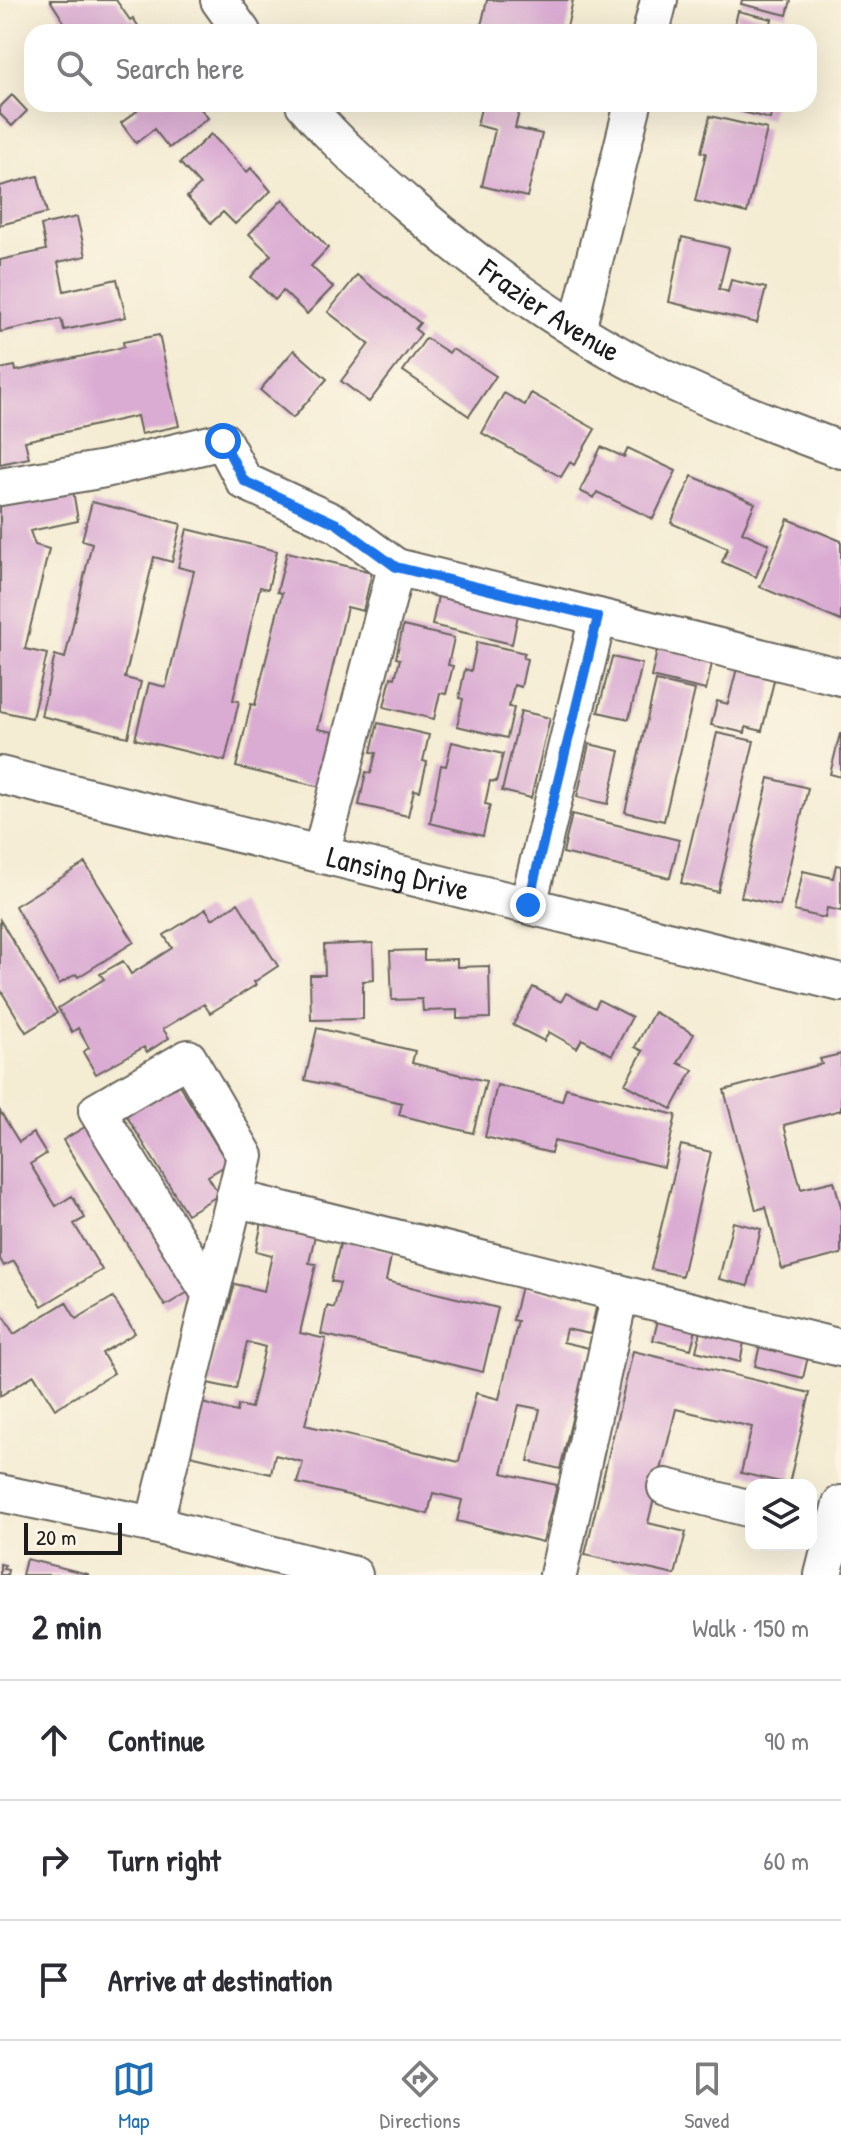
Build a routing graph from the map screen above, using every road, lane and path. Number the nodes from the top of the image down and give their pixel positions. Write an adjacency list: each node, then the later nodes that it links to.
1 (219, 0): 3 (street)
2 (659, 0): 4 (street)
3 (236, 24)
4 (653, 24)
5 (312, 112): 7 (street, Frazier Avenue)
6 (631, 112): 7 (street)
7 (577, 330): 8 (street, Frazier Avenue)
8 (841, 450)
9 (0, 487): 10 (street)
10 (396, 567): 11 (street); 14 (street)
11 (598, 617): 12 (street); 15 (street)
12 (841, 677)
13 (0, 775): 14 (street, Lansing Drive)
14 (321, 854): 15 (street, Lansing Drive)
15 (528, 905): 16 (street, Lansing Drive)
16 (841, 983)
17 (234, 1198): 18 (street); 19 (street); 19 (street)
18 (620, 1293): 20 (street); 27 (street)
19 (211, 1295): 25 (street)
20 (841, 1348)
21 (666, 1487): 23 (street)
22 (0, 1493): 25 (street)
23 (745, 1507)
24 (829, 1520): 28 (street)
25 (154, 1525): 26 (street)
26 (354, 1575)
27 (558, 1575)
28 (823, 1575)

